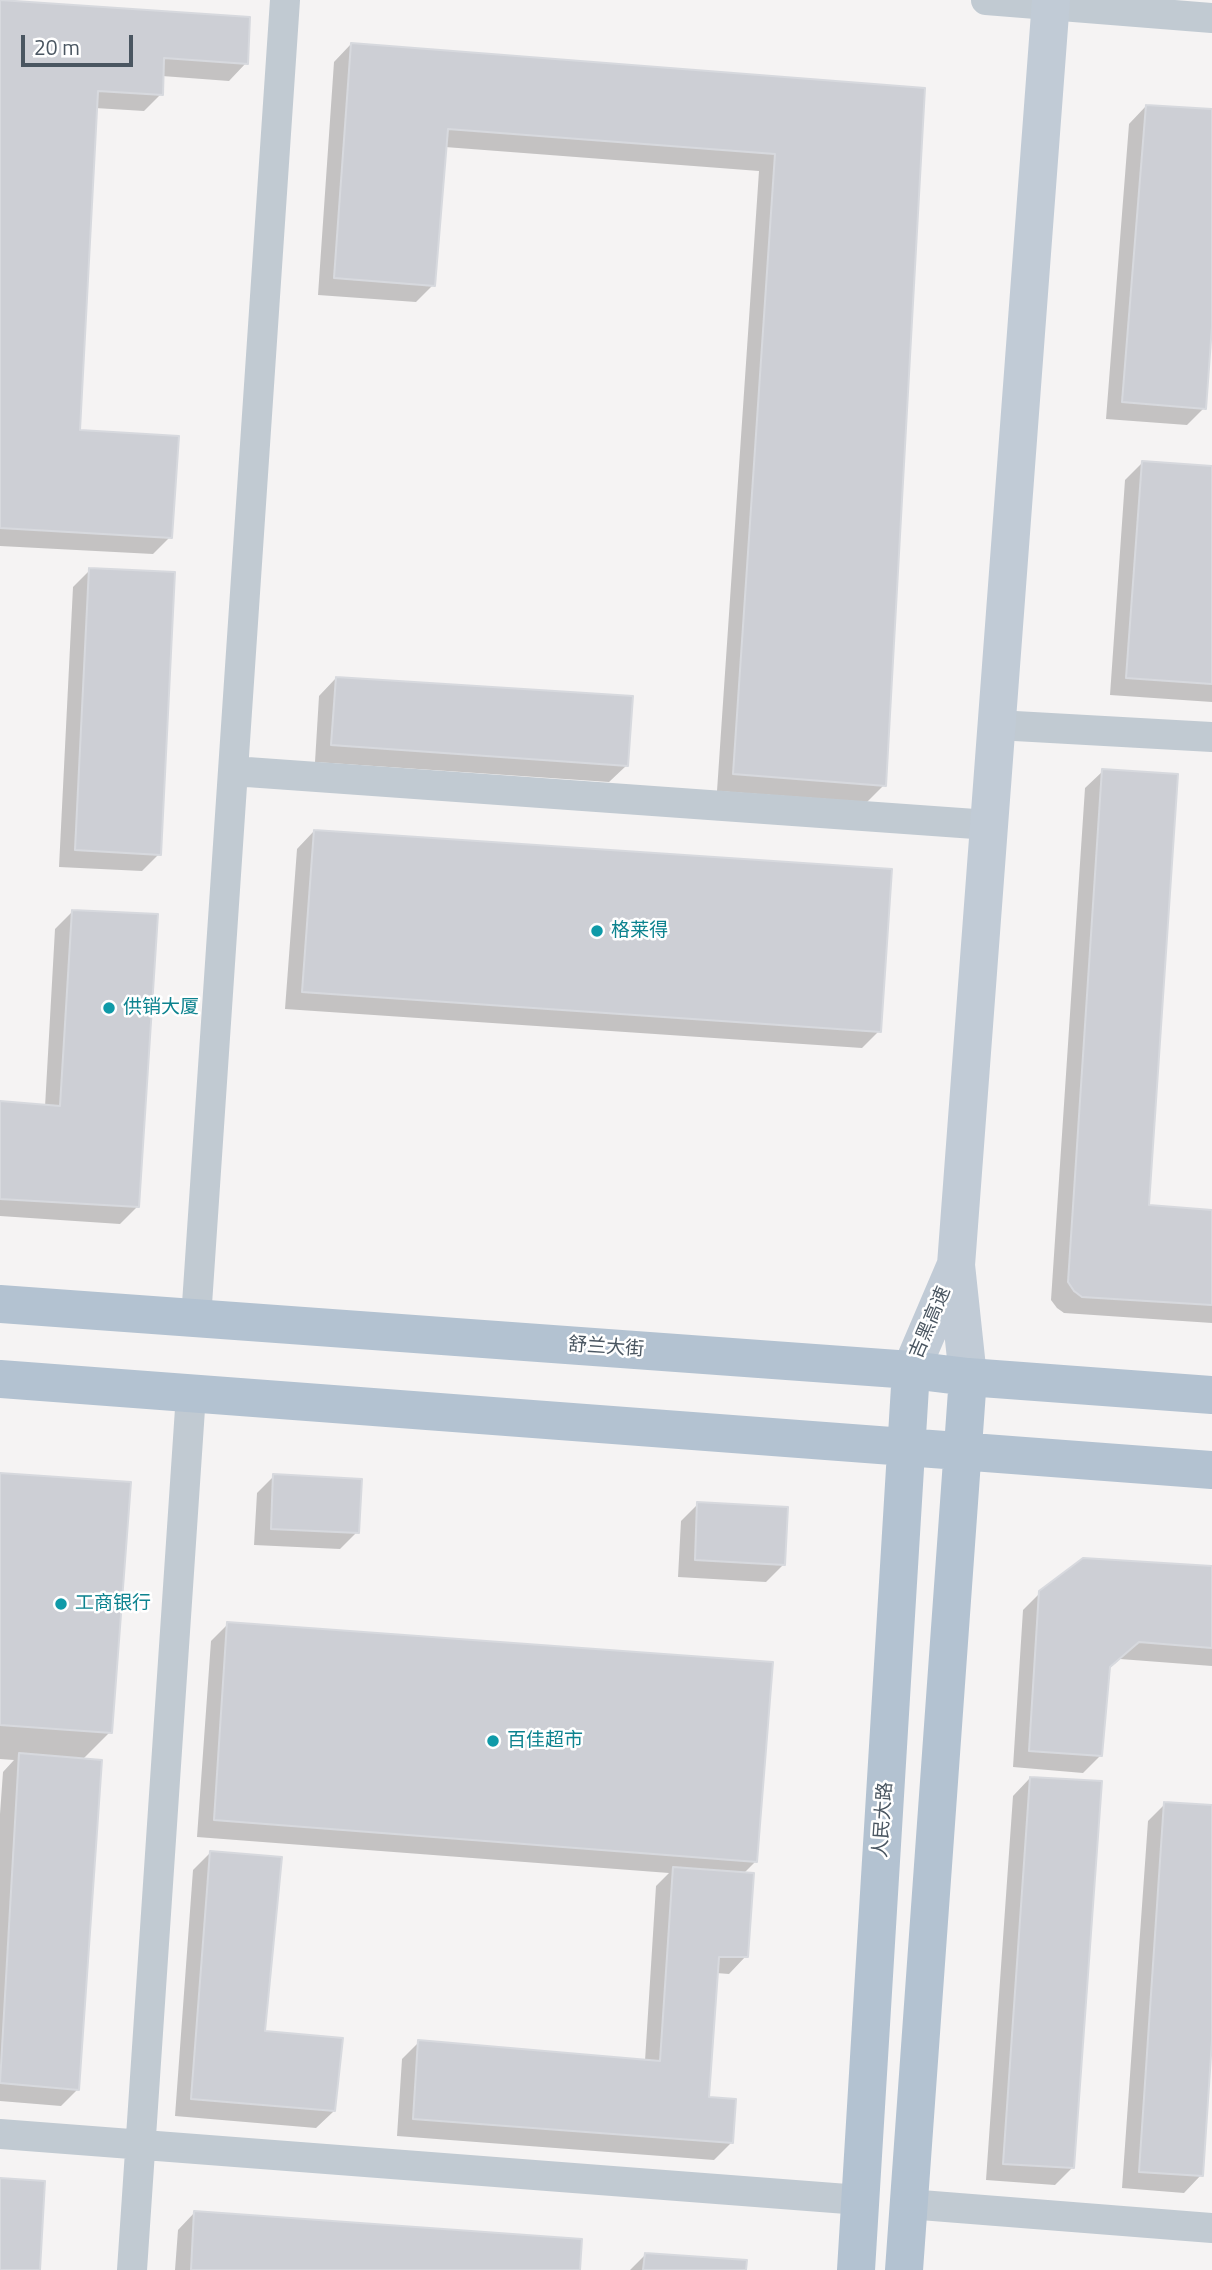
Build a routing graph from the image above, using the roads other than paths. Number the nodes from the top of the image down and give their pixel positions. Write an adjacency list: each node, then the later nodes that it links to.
1 (285, 0): 7 (street)
2 (986, 0): 3 (street)
3 (1051, 2): 4 (street); 5 (main road)
4 (1212, 18)
5 (997, 725): 6 (street); 8 (main road)
6 (1212, 737)
7 (233, 771): 8 (street); 11 (street)
8 (989, 825): 9 (main road)
9 (956, 1265): 12 (main road, 吉黑高速); 13 (main road, 吉黑高速)
10 (0, 1304): 11 (main road, 舒兰大街)
11 (196, 1319): 12 (main road, 舒兰大街)
12 (911, 1370): 13 (main road, 舒兰大街); 17 (main road, 人民大路)
13 (968, 1377): 16 (main road, 舒兰大街); 18 (main road)
14 (0, 1379): 15 (main road)
15 (191, 1394): 17 (main road); 21 (street)
16 (1212, 1395)
17 (906, 1448): 18 (main road); 22 (main road, 人民大路)
18 (963, 1452): 19 (main road); 23 (main road)
19 (1212, 1469)
20 (0, 2134): 21 (street)
21 (140, 2144): 22 (street); 25 (street)
22 (860, 2200): 26 (main road, 人民大路)
23 (908, 2204): 24 (street); 27 (main road)
24 (1212, 2228)
25 (132, 2270)
26 (856, 2270)
27 (904, 2270)

